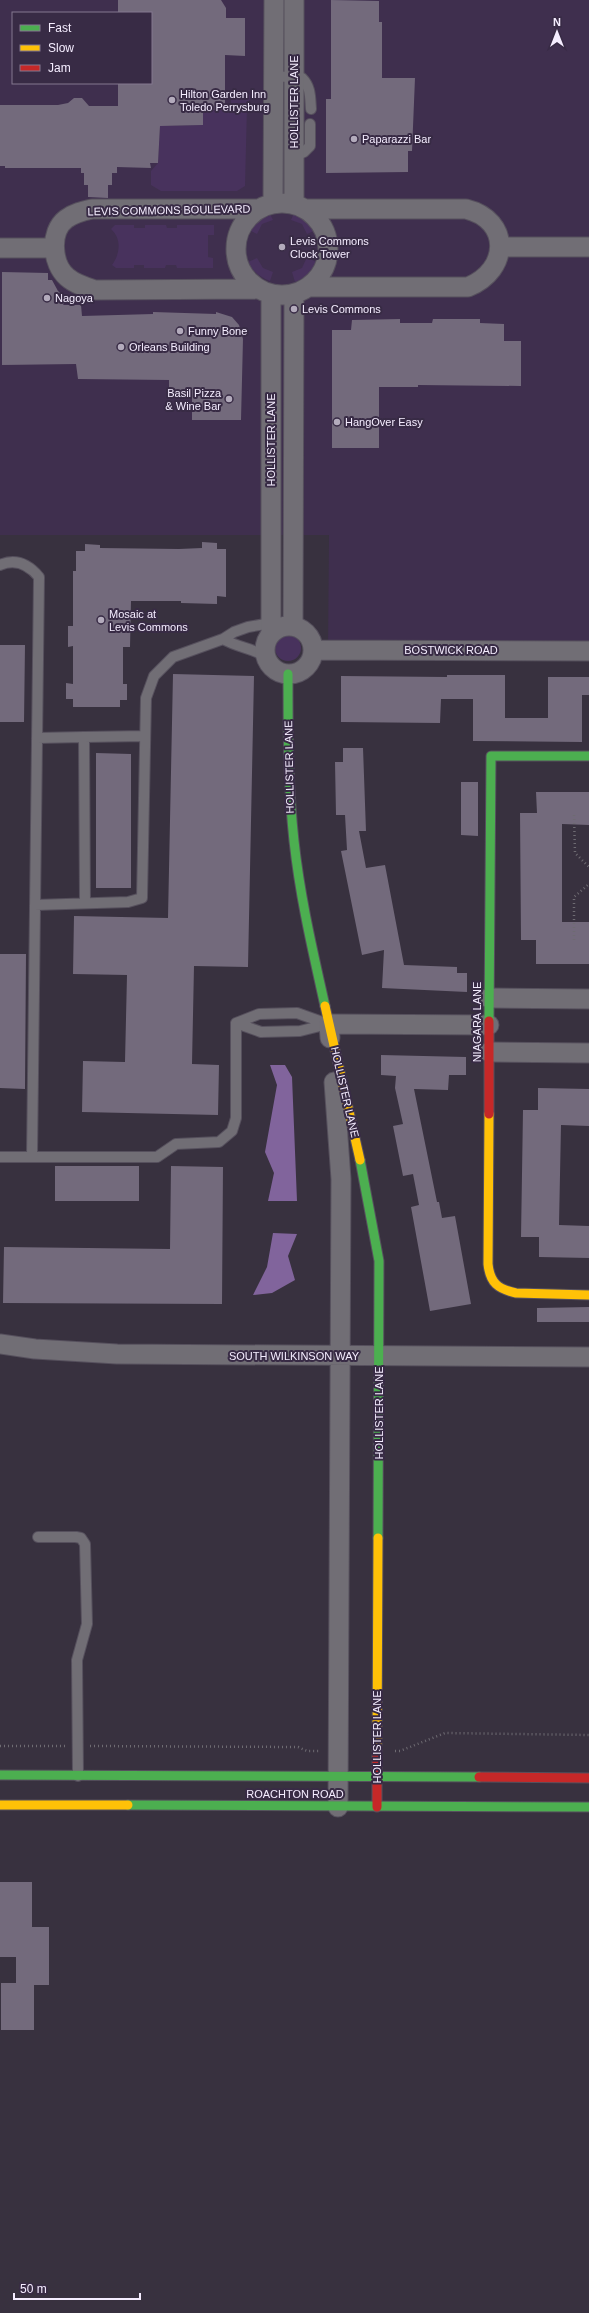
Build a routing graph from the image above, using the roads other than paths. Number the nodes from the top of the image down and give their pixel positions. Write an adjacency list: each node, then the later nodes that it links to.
1 (274, 0): 3 (street, HOLLISTER LANE)
2 (294, 0): 4 (street, HOLLISTER LANE)
3 (274, 76): 4 (lane); 8 (street, HOLLISTER LANE)
4 (294, 76): 5 (lane); 7 (street, HOLLISTER LANE)
5 (311, 109)
6 (310, 124): 7 (lane)
7 (294, 156): 9 (street, HOLLISTER LANE)
8 (266, 206): 9 (street, LEVIS COMMONS BOULEVARD); 13 (street, LEVIS COMMONS BOULEVARD); 15 (street, LEVIS COMMONS BOULEVARD)
9 (300, 206): 10 (street, LEVIS COMMONS BOULEVARD); 14 (street)
10 (500, 247): 11 (street); 14 (street)
11 (589, 247)
12 (0, 248): 13 (street)
13 (54, 248): 15 (street)
14 (301, 290): 15 (street); 17 (street, HOLLISTER LANE)
15 (265, 291): 18 (street, HOLLISTER LANE)
16 (0, 565): 26 (lane)
17 (293, 626): 18 (street); 20 (street)
18 (271, 628): 19 (lane); 22 (street, HOLLISTER LANE)
19 (223, 639): 22 (lane); 24 (lane)
20 (313, 650): 21 (street, BOSTWICK ROAD); 23 (street)
21 (589, 651)
22 (265, 656): 23 (street)
23 (288, 674): 33 (street, HOLLISTER LANE)
24 (144, 736): 25 (lane); 28 (lane)
25 (84, 737): 26 (lane); 28 (lane)
26 (37, 738): 29 (lane)
27 (589, 756): 30 (street, NIAGARA LANE)
28 (85, 903): 29 (lane)
29 (35, 905): 38 (lane)
30 (489, 998): 31 (street); 34 (street, NIAGARA LANE)
31 (589, 999)
32 (236, 1023): 33 (lane); 33 (lane); 38 (lane)
33 (329, 1024): 34 (street); 41 (street, HOLLISTER LANE); 42 (street, HOLLISTER LANE)
34 (488, 1025): 35 (street, NIAGARA LANE)
35 (488, 1052): 36 (street); 39 (street, NIAGARA LANE)
36 (589, 1053)
37 (0, 1157): 38 (lane)
38 (32, 1157)
39 (589, 1295)
40 (0, 1344): 41 (street, SOUTH WILKINSON WAY)
41 (341, 1356): 42 (street, SOUTH WILKINSON WAY); 47 (street, HOLLISTER LANE)
42 (379, 1356): 43 (street, SOUTH WILKINSON WAY); 48 (street, HOLLISTER LANE)
43 (589, 1357)
44 (38, 1538): 46 (lane)
45 (0, 1775): 46 (street, ROACHTON ROAD)
46 (78, 1776): 47 (street, ROACHTON ROAD)
47 (338, 1776): 48 (street, ROACHTON ROAD); 51 (street, HOLLISTER LANE)
48 (377, 1777): 49 (street, ROACHTON ROAD); 52 (street, HOLLISTER LANE)
49 (589, 1778)
50 (0, 1805): 51 (street, ROACHTON ROAD)
51 (338, 1807): 52 (street, ROACHTON ROAD)
52 (377, 1807): 53 (street, ROACHTON ROAD)
53 (589, 1807)

